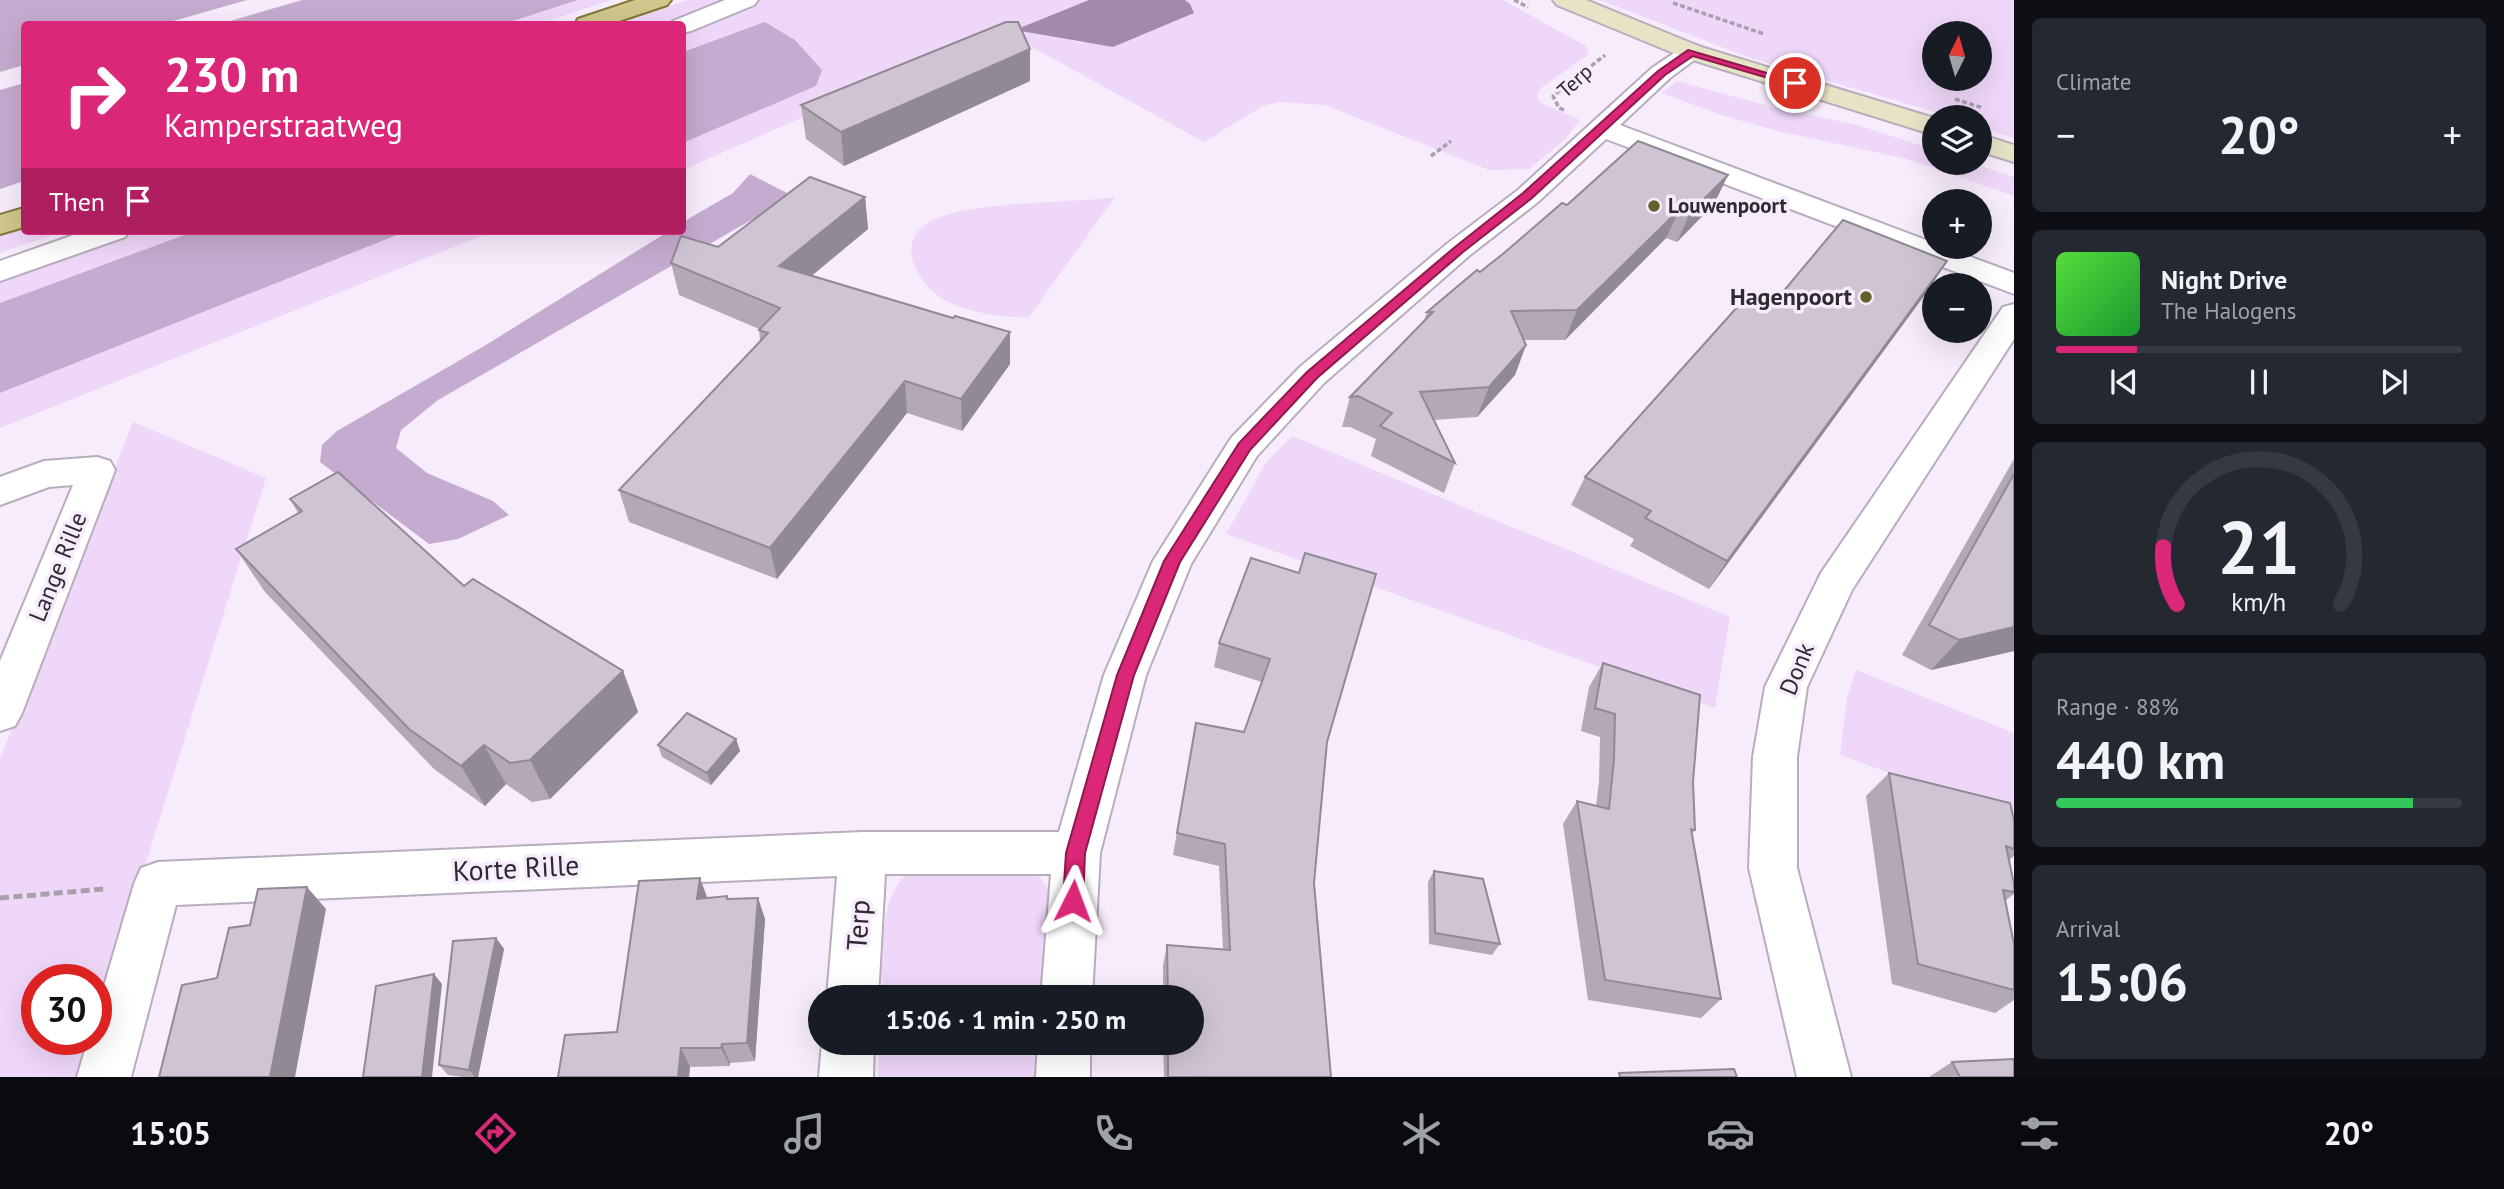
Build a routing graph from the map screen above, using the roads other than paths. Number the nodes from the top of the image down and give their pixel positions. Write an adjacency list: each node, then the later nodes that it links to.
1 (659, 0): 4 (main road)
2 (746, 0): 5 (street)
3 (1565, 0): 6 (main road)
4 (596, 21)
5 (686, 24)
6 (1692, 52): 7 (main road); 8 (street)
7 (1922, 123)
8 (1602, 128): 15 (street); 20 (street)
9 (1992, 146): 10 (main road)
10 (2014, 154)
11 (21, 218): 12 (main road)
12 (0, 225)
13 (103, 235): 14 (street)
14 (0, 272)
15 (2014, 284)
16 (2014, 314): 28 (street, Donk)
17 (0, 492): 18 (street, Lange Rille)
18 (0, 713)
19 (863, 853): 20 (street, Korte Rille); 21 (street, Terp); 25 (street, Korte Rille)
20 (1076, 853): 22 (street)
21 (853, 985)
22 (1067, 985)
23 (847, 1055): 26 (street)
24 (1064, 1055): 27 (street)
25 (104, 1077)
26 (846, 1077)
27 (1063, 1077)
28 (1824, 1077)

